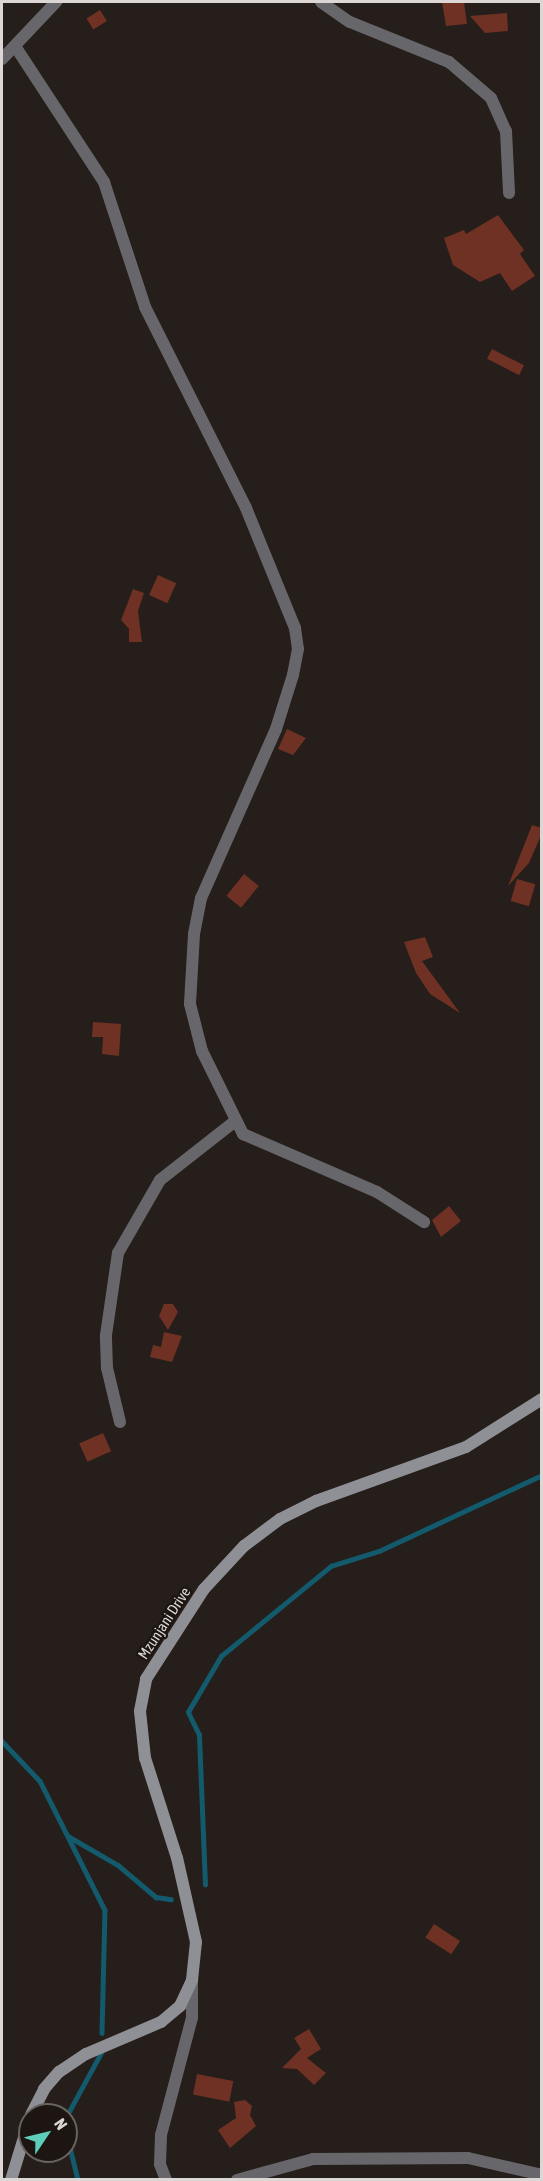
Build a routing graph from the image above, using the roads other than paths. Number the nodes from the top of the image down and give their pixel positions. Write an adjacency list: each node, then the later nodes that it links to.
1 (56, 2): 3 (street)
2 (321, 2): 5 (street)
3 (15, 46): 4 (street); 6 (street)
4 (2, 59)
5 (509, 193)
6 (234, 1122): 7 (street); 9 (street)
7 (424, 1222)
8 (542, 1399): 10 (main road, Mzunjani Drive)
9 (120, 1422)
10 (192, 1980): 11 (main road, Mzunjani Drive); 15 (street)
11 (37, 2103)
12 (18, 2158): 14 (main road, Mzunjani Drive)
13 (542, 2175): 16 (street)
14 (11, 2180)
15 (166, 2180)
16 (237, 2180)

